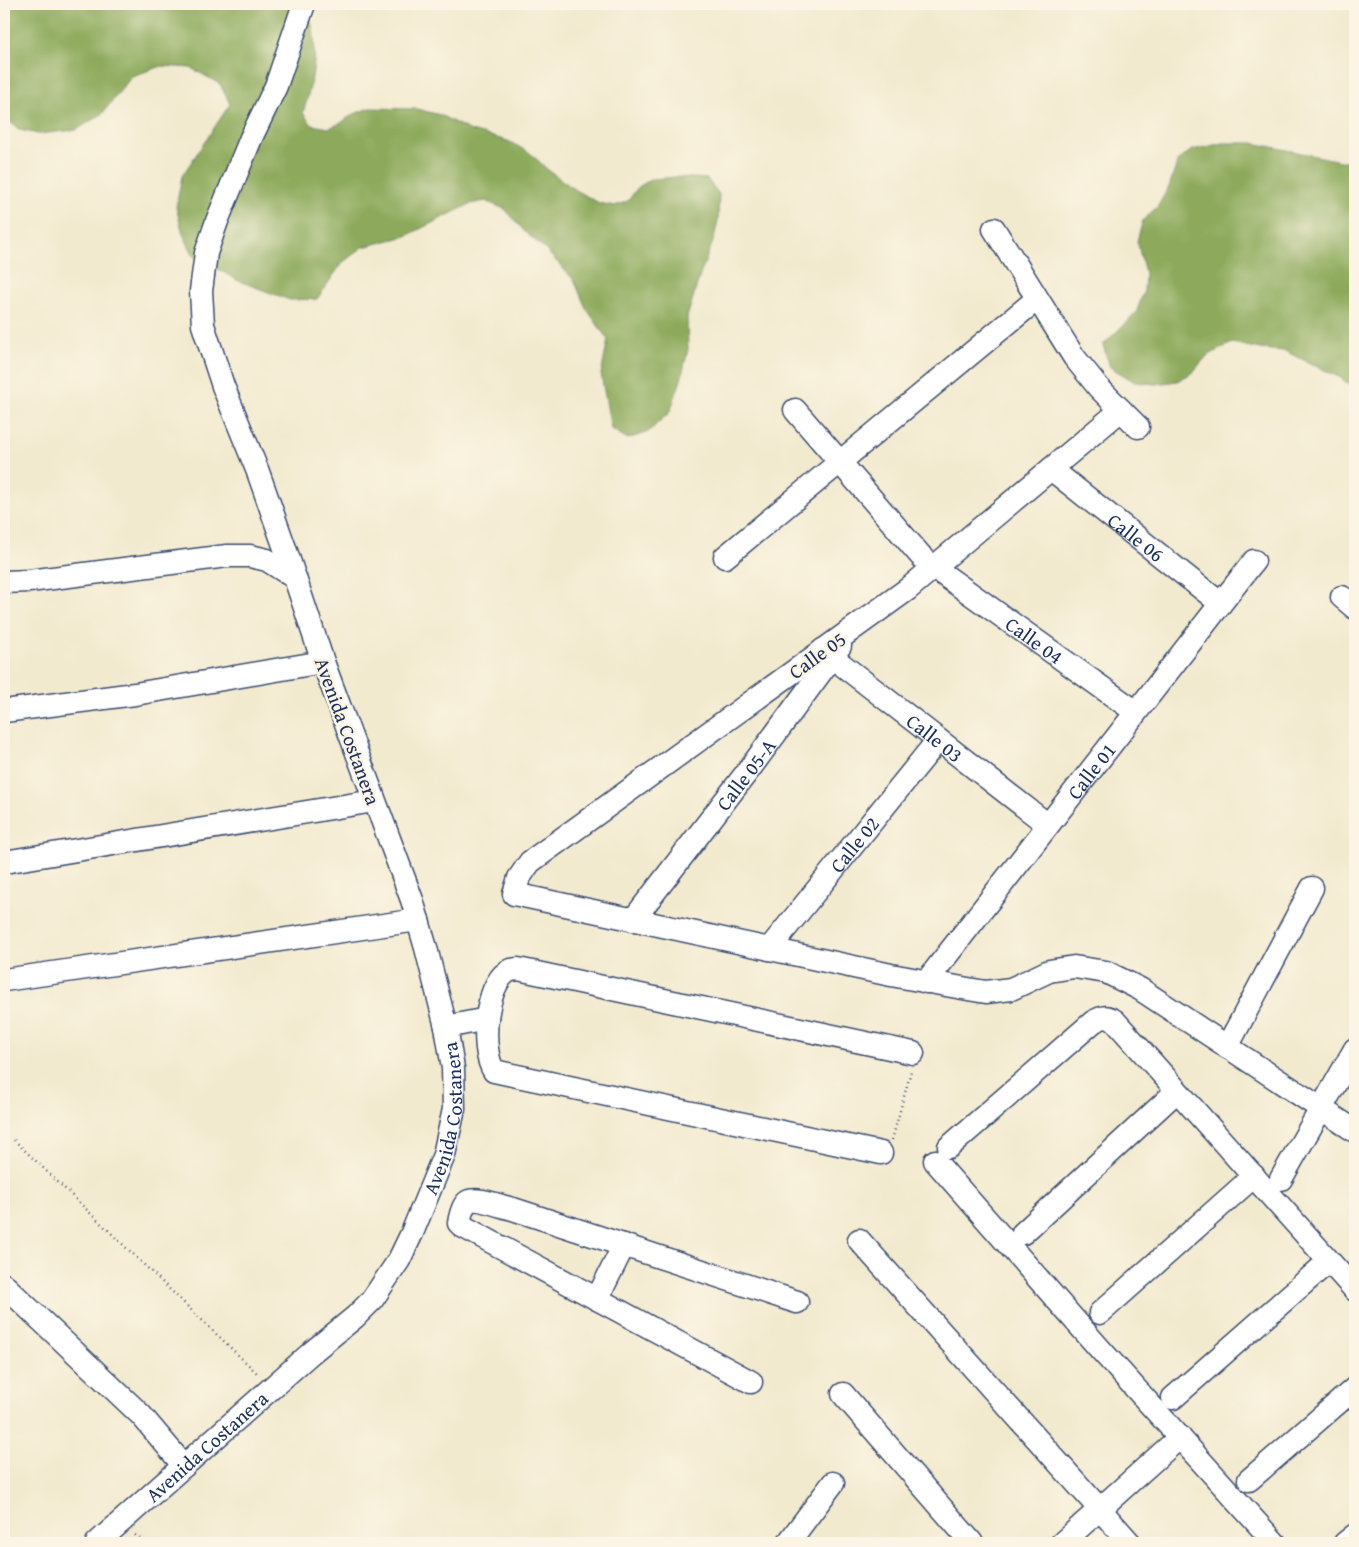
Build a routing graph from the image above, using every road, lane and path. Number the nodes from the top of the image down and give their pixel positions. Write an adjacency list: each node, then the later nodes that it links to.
1 (304, 4): 12 (street, Avenida Costanera)
2 (994, 229): 3 (street)
3 (1037, 299): 5 (street); 7 (street)
4 (795, 410): 7 (street, Calle 04)
5 (1121, 410): 6 (street); 8 (street, Calle 05)
6 (1138, 427)
7 (840, 462): 9 (street); 11 (street, Calle 04)
8 (1051, 469): 11 (street, Calle 05); 14 (street, Calle 06)
9 (725, 557)
10 (1254, 560): 14 (street, Calle 01)
11 (933, 567): 15 (street, Calle 05); 18 (street, Calle 04)
12 (295, 578): 13 (street); 16 (street, Avenida Costanera)
13 (4, 582)
14 (1220, 604): 18 (street, Calle 01)
15 (827, 654): 19 (street, Calle 03); 25 (street, Calle 05-A); 25 (street, Calle 05)
16 (322, 662): 17 (street); 20 (street, Avenida Costanera)
17 (4, 711)
18 (1136, 712): 21 (street, Calle 01)
19 (938, 740): 21 (street, Calle 03); 26 (street, Calle 02)
20 (374, 801): 22 (street); 24 (street, Avenida Costanera)
21 (1048, 825): 28 (street, Calle 01)
22 (4, 862)
23 (1312, 888): 31 (street)
24 (418, 920): 27 (street); 30 (street, Avenida Costanera)
25 (633, 920): 26 (street)
26 (769, 949): 28 (street)
27 (4, 980)
28 (926, 982): 31 (street)
29 (487, 1019): 30 (street); 33 (street); 38 (street)
30 (446, 1026): 41 (street, Avenida Costanera)
31 (1227, 1047): 35 (street)
32 (1355, 1049): 35 (street)
33 (913, 1053): 38 (path)
34 (1177, 1091): 39 (street); 43 (street); 57 (street)
35 (1322, 1109): 36 (street); 40 (street)
36 (1355, 1131)
37 (14, 1140): 53 (path)
38 (881, 1153)
39 (1254, 1176): 46 (street); 51 (street)
40 (1281, 1179)
41 (426, 1202): 42 (street); 53 (street, Avenida Costanera)
42 (461, 1214): 45 (street); 49 (street)
43 (1023, 1233)
44 (859, 1240): 61 (street)
45 (624, 1245): 49 (street); 50 (street)
46 (1329, 1260): 48 (street); 56 (street)
47 (4, 1286): 58 (street)
48 (1355, 1290)
49 (597, 1300): 52 (street)
50 (797, 1302)
51 (1100, 1313)
52 (751, 1382)
53 (271, 1388): 58 (street, Avenida Costanera)
54 (1355, 1388): 59 (street)
55 (843, 1394): 65 (street)
56 (1172, 1398)
57 (1180, 1437): 61 (street); 68 (street)
58 (184, 1466): 63 (street, Avenida Costanera)
59 (1249, 1480)
60 (833, 1483): 64 (street)
61 (1100, 1509): 66 (street); 67 (street)
62 (1355, 1535): 69 (street)
63 (97, 1543)
64 (788, 1543)
65 (972, 1543)
66 (1062, 1543)
67 (1130, 1543)
68 (1275, 1543)
69 (1345, 1543)

